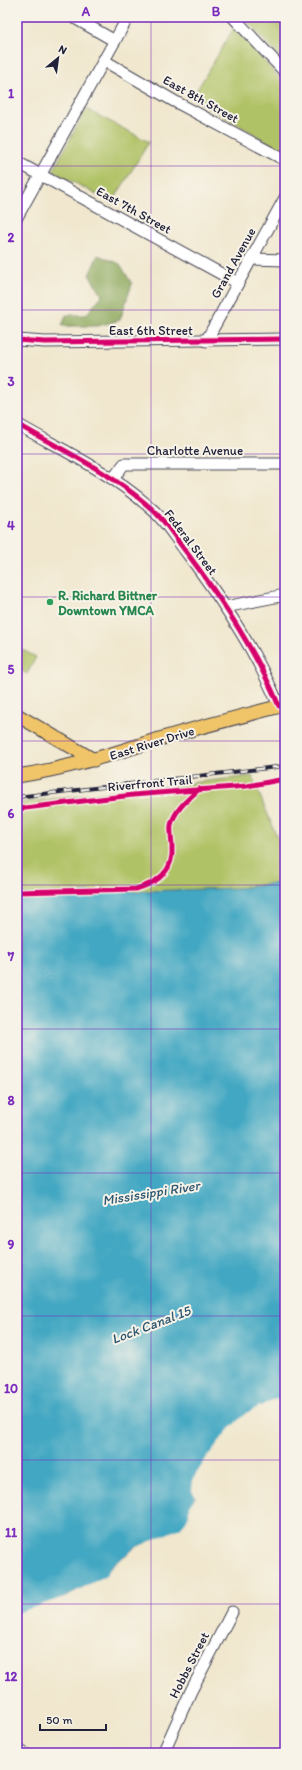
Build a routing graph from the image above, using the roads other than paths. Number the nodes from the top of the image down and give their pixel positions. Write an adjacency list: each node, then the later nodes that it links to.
1 (73, 17): 4 (street)
2 (128, 17): 4 (street)
3 (233, 17): 6 (street)
4 (115, 41): 5 (street)
5 (104, 60): 7 (street, East 8th Street); 9 (street)
6 (283, 66)
7 (285, 160)
8 (17, 162): 9 (street, East 7th Street)
9 (41, 175): 11 (street); 14 (street, East 7th Street)
10 (285, 198): 12 (street, Grand Avenue)
11 (17, 217)
12 (251, 260): 13 (street); 14 (street, Grand Avenue)
13 (285, 260)
14 (238, 283): 17 (street, Grand Avenue)
15 (17, 340): 17 (street, East 6th Street)
16 (285, 340): 17 (street, East 6th Street)
17 (206, 341)
18 (17, 424): 20 (street, Federal Street)
19 (285, 464): 20 (street, Charlotte Avenue)
20 (113, 479): 22 (street, Federal Street)
21 (285, 595): 22 (street)
22 (224, 607): 23 (street, Federal Street)
23 (282, 705): 25 (main road, East River Drive)
24 (17, 715): 25 (main road)
25 (94, 760): 26 (main road, East River Drive)
26 (17, 776)
27 (232, 1612): 30 (street, Hobbs Street)
28 (17, 1750): 29 (street)
29 (24, 1753)
30 (163, 1753)

